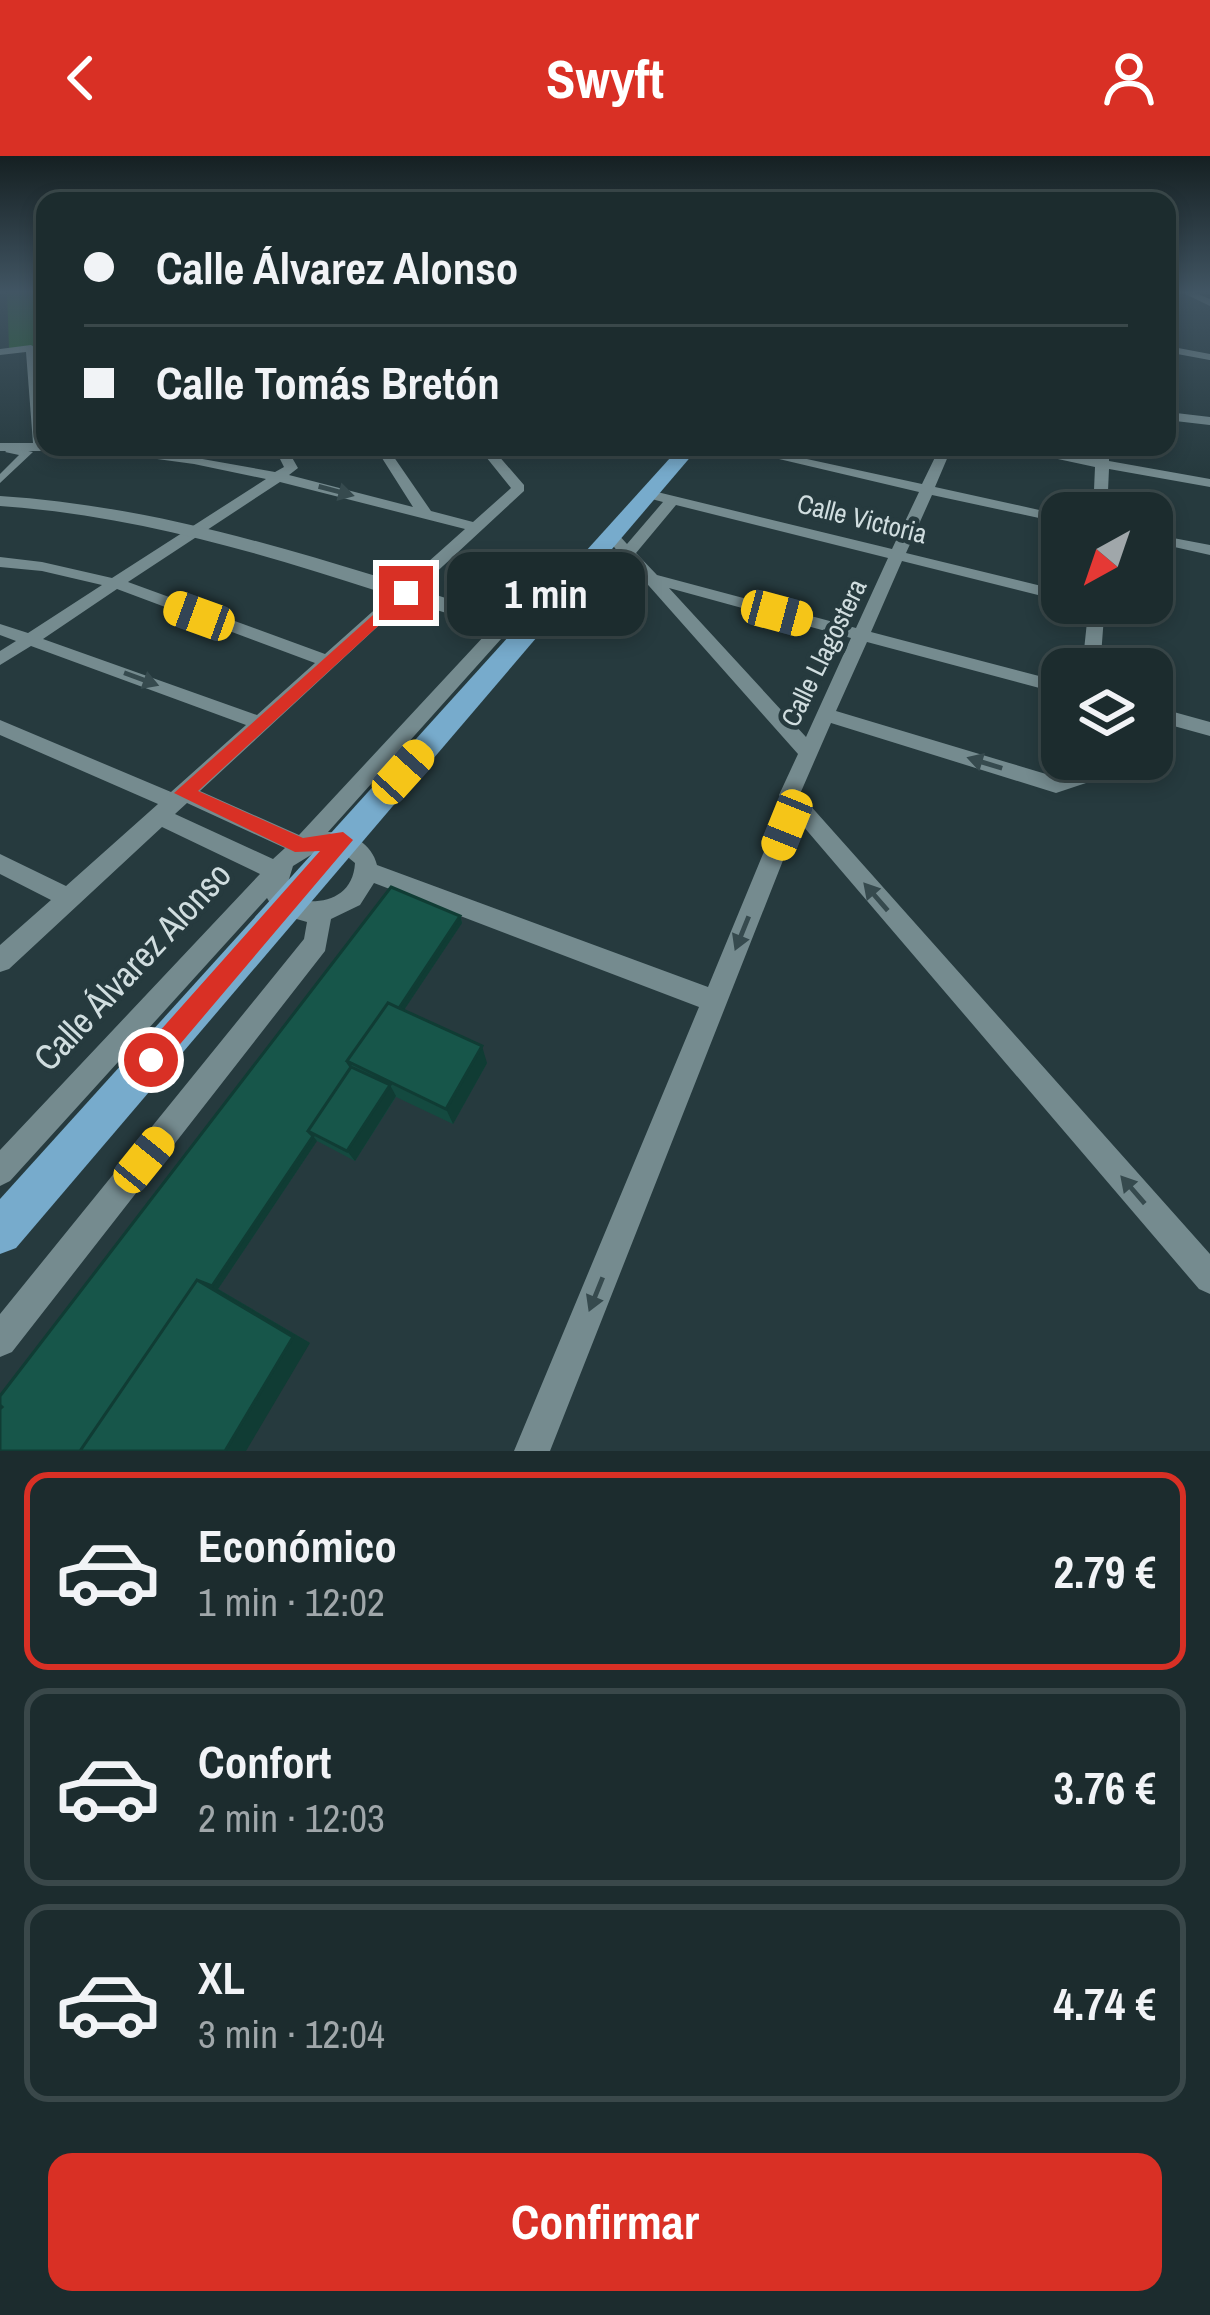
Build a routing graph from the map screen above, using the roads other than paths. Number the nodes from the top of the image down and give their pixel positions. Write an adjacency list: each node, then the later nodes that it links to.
1 (31, 351): 4 (street)
2 (1180, 351): 3 (lane)
3 (1210, 357)
4 (36, 389)
5 (1176, 417): 6 (lane)
6 (1210, 421)
7 (8, 447): 19 (street)
8 (186, 456): 18 (street)
9 (285, 456): 18 (street)
10 (387, 456): 27 (street)
11 (492, 456): 29 (street)
12 (682, 456): 23 (main road, Calle Álvarez Alonso)
13 (776, 456): 21 (street)
14 (942, 456): 21 (street, Calle Llagostera)
15 (1054, 456): 17 (street)
16 (1103, 456): 17 (street)
17 (1103, 466): 20 (street); 22 (street)
18 (279, 476): 27 (street, one-way to 27); 28 (street)
19 (0, 480)
20 (1210, 483)
21 (929, 489): 26 (street); 34 (street, Calle Llagostera)
22 (1101, 492)
23 (649, 494): 25 (street, Calle Victoria); 31 (main road, Calle Álvarez Alonso)
24 (0, 497): 28 (street)
25 (673, 499): 33 (street); 34 (street, Calle Victoria)
26 (1041, 513)
27 (426, 515): 29 (street)
28 (206, 525): 37 (street); 38 (street)
29 (477, 528): 38 (street)
30 (1173, 542): 32 (street)
31 (603, 546): 33 (street); 40 (main road, Calle Álvarez Alonso)
32 (1210, 550)
33 (625, 556): 36 (street)
34 (900, 556): 39 (street, Calle Victoria); 42 (street, Calle Llagostera)
35 (0, 562): 37 (street)
36 (648, 578): 42 (street); 52 (street)
37 (113, 585): 43 (street); 45 (street)
38 (412, 588): 40 (street); 45 (street)
39 (1041, 591)
40 (511, 623): 56 (main road, Calle Álvarez Alonso); 57 (street, Calle Álvarez Alonso)
41 (0, 629): 43 (street)
42 (864, 637): 46 (street); 47 (street, Calle Llagostera)
43 (31, 639): 44 (street); 49 (street, one-way to 49)
44 (0, 659)
45 (329, 662): 49 (street)
46 (1041, 683)
47 (823, 714): 52 (street, Calle Llagostera); 53 (street, one-way to 47)
48 (1173, 719): 51 (street)
49 (260, 723): 54 (street)
50 (0, 727): 54 (street)
51 (1210, 729)
52 (806, 750): 55 (street, Calle Llagostera)
53 (1072, 780)
54 (172, 804): 57 (street); 60 (street); 61 (street)
55 (805, 816): 63 (street, one-way to 63); 66 (street, one-way to 55)
56 (343, 840): 57 (street); 59 (street); 60 (main road, Calle Álvarez Alonso)
57 (302, 846): 60 (street, Calle Álvarez Alonso)
58 (0, 863): 61 (street)
59 (368, 871): 60 (street); 63 (street)
60 (294, 897): 64 (street, Calle Álvarez Alonso); 65 (main road, Calle Álvarez Alonso); 67 (street, Calle Álvarez Alonso)
61 (68, 898): 62 (street)
62 (0, 961)
63 (715, 1001): 68 (street, one-way to 68)
64 (0, 1171)
65 (0, 1232)
66 (1210, 1278)
67 (0, 1340)
68 (532, 1451)

